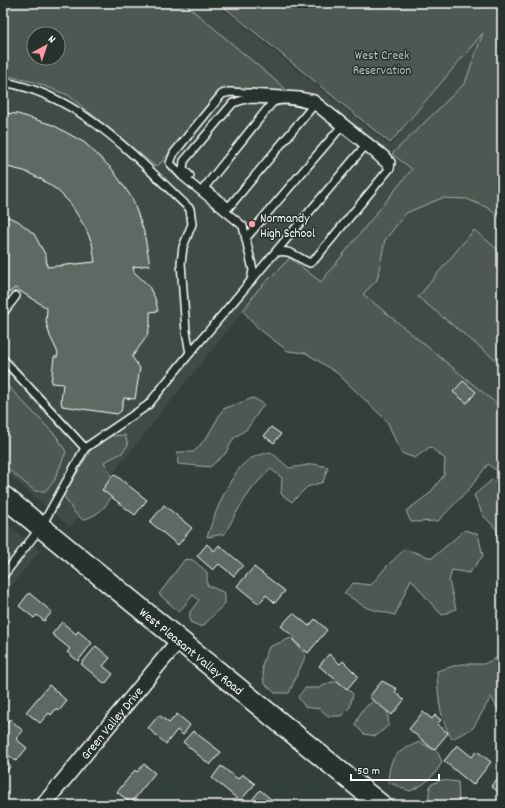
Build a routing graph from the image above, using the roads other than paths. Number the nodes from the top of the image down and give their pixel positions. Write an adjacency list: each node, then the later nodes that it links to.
1 (3, 82): 13 (lane)
2 (276, 100): 3 (lane); 7 (lane); 7 (lane)
3 (312, 106): 4 (lane); 7 (lane)
4 (342, 127): 5 (lane); 8 (lane)
5 (365, 146): 6 (lane); 9 (lane)
6 (390, 168): 8 (lane); 9 (lane)
7 (204, 188)
8 (246, 238): 10 (lane)
9 (277, 252): 10 (lane)
10 (251, 281): 13 (lane)
11 (16, 296): 12 (lane)
12 (3, 313)
13 (190, 353): 15 (lane)
14 (3, 359): 15 (lane)
15 (85, 448): 17 (lane)
16 (3, 496): 17 (main road, West Pleasant Valley Road)
17 (41, 527): 18 (lane); 19 (main road, West Pleasant Valley Road)
18 (3, 576)
19 (180, 639): 20 (street, Green Valley Drive); 21 (main road, West Pleasant Valley Road)
20 (43, 805)
21 (381, 805)

